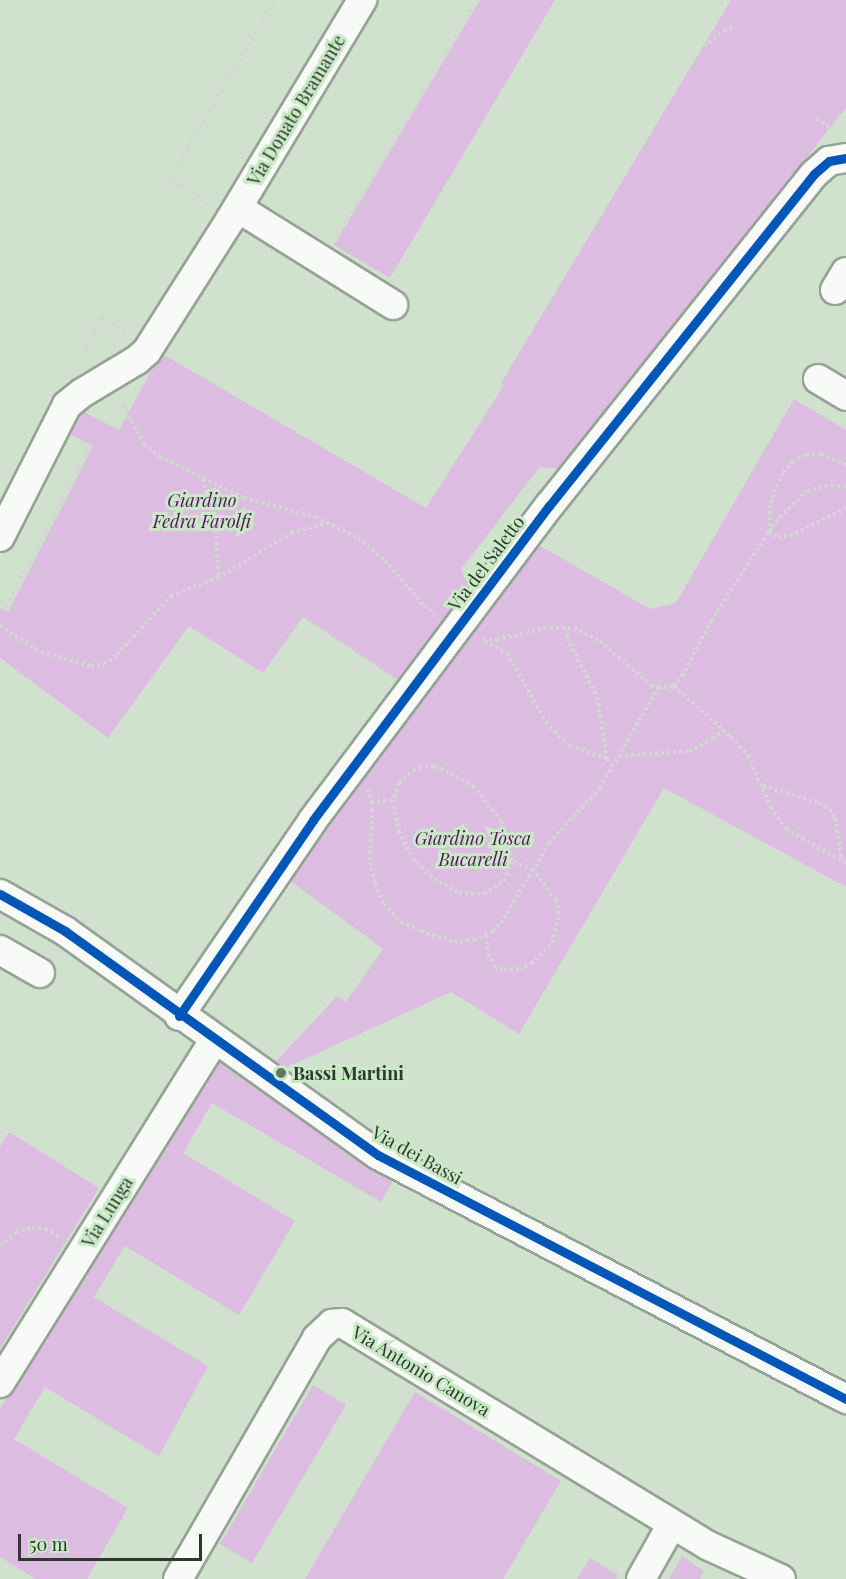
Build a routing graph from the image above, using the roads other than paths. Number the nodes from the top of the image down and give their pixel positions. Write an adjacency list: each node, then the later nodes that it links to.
1 (362, 0): 3 (street, Via Donato Bramante)
2 (846, 158): 11 (street, Via del Saletto)
3 (228, 212): 4 (street); 7 (street, Via Donato Bramante)
4 (393, 305)
5 (818, 379): 6 (street)
6 (846, 396)
7 (0, 537)
8 (0, 894): 11 (street, Via dei Bassi)
9 (0, 950): 10 (street)
10 (40, 973)
11 (179, 1016): 12 (street, Via dei Bassi)
12 (214, 1040): 13 (street, Via Lunga); 14 (street, Via dei Bassi)
13 (0, 1383)
14 (846, 1399)
15 (672, 1524): 16 (street, Via Antonio Canova); 17 (street); 18 (street, Via Antonio Canova)
16 (178, 1579)
17 (641, 1579)
18 (781, 1579)

